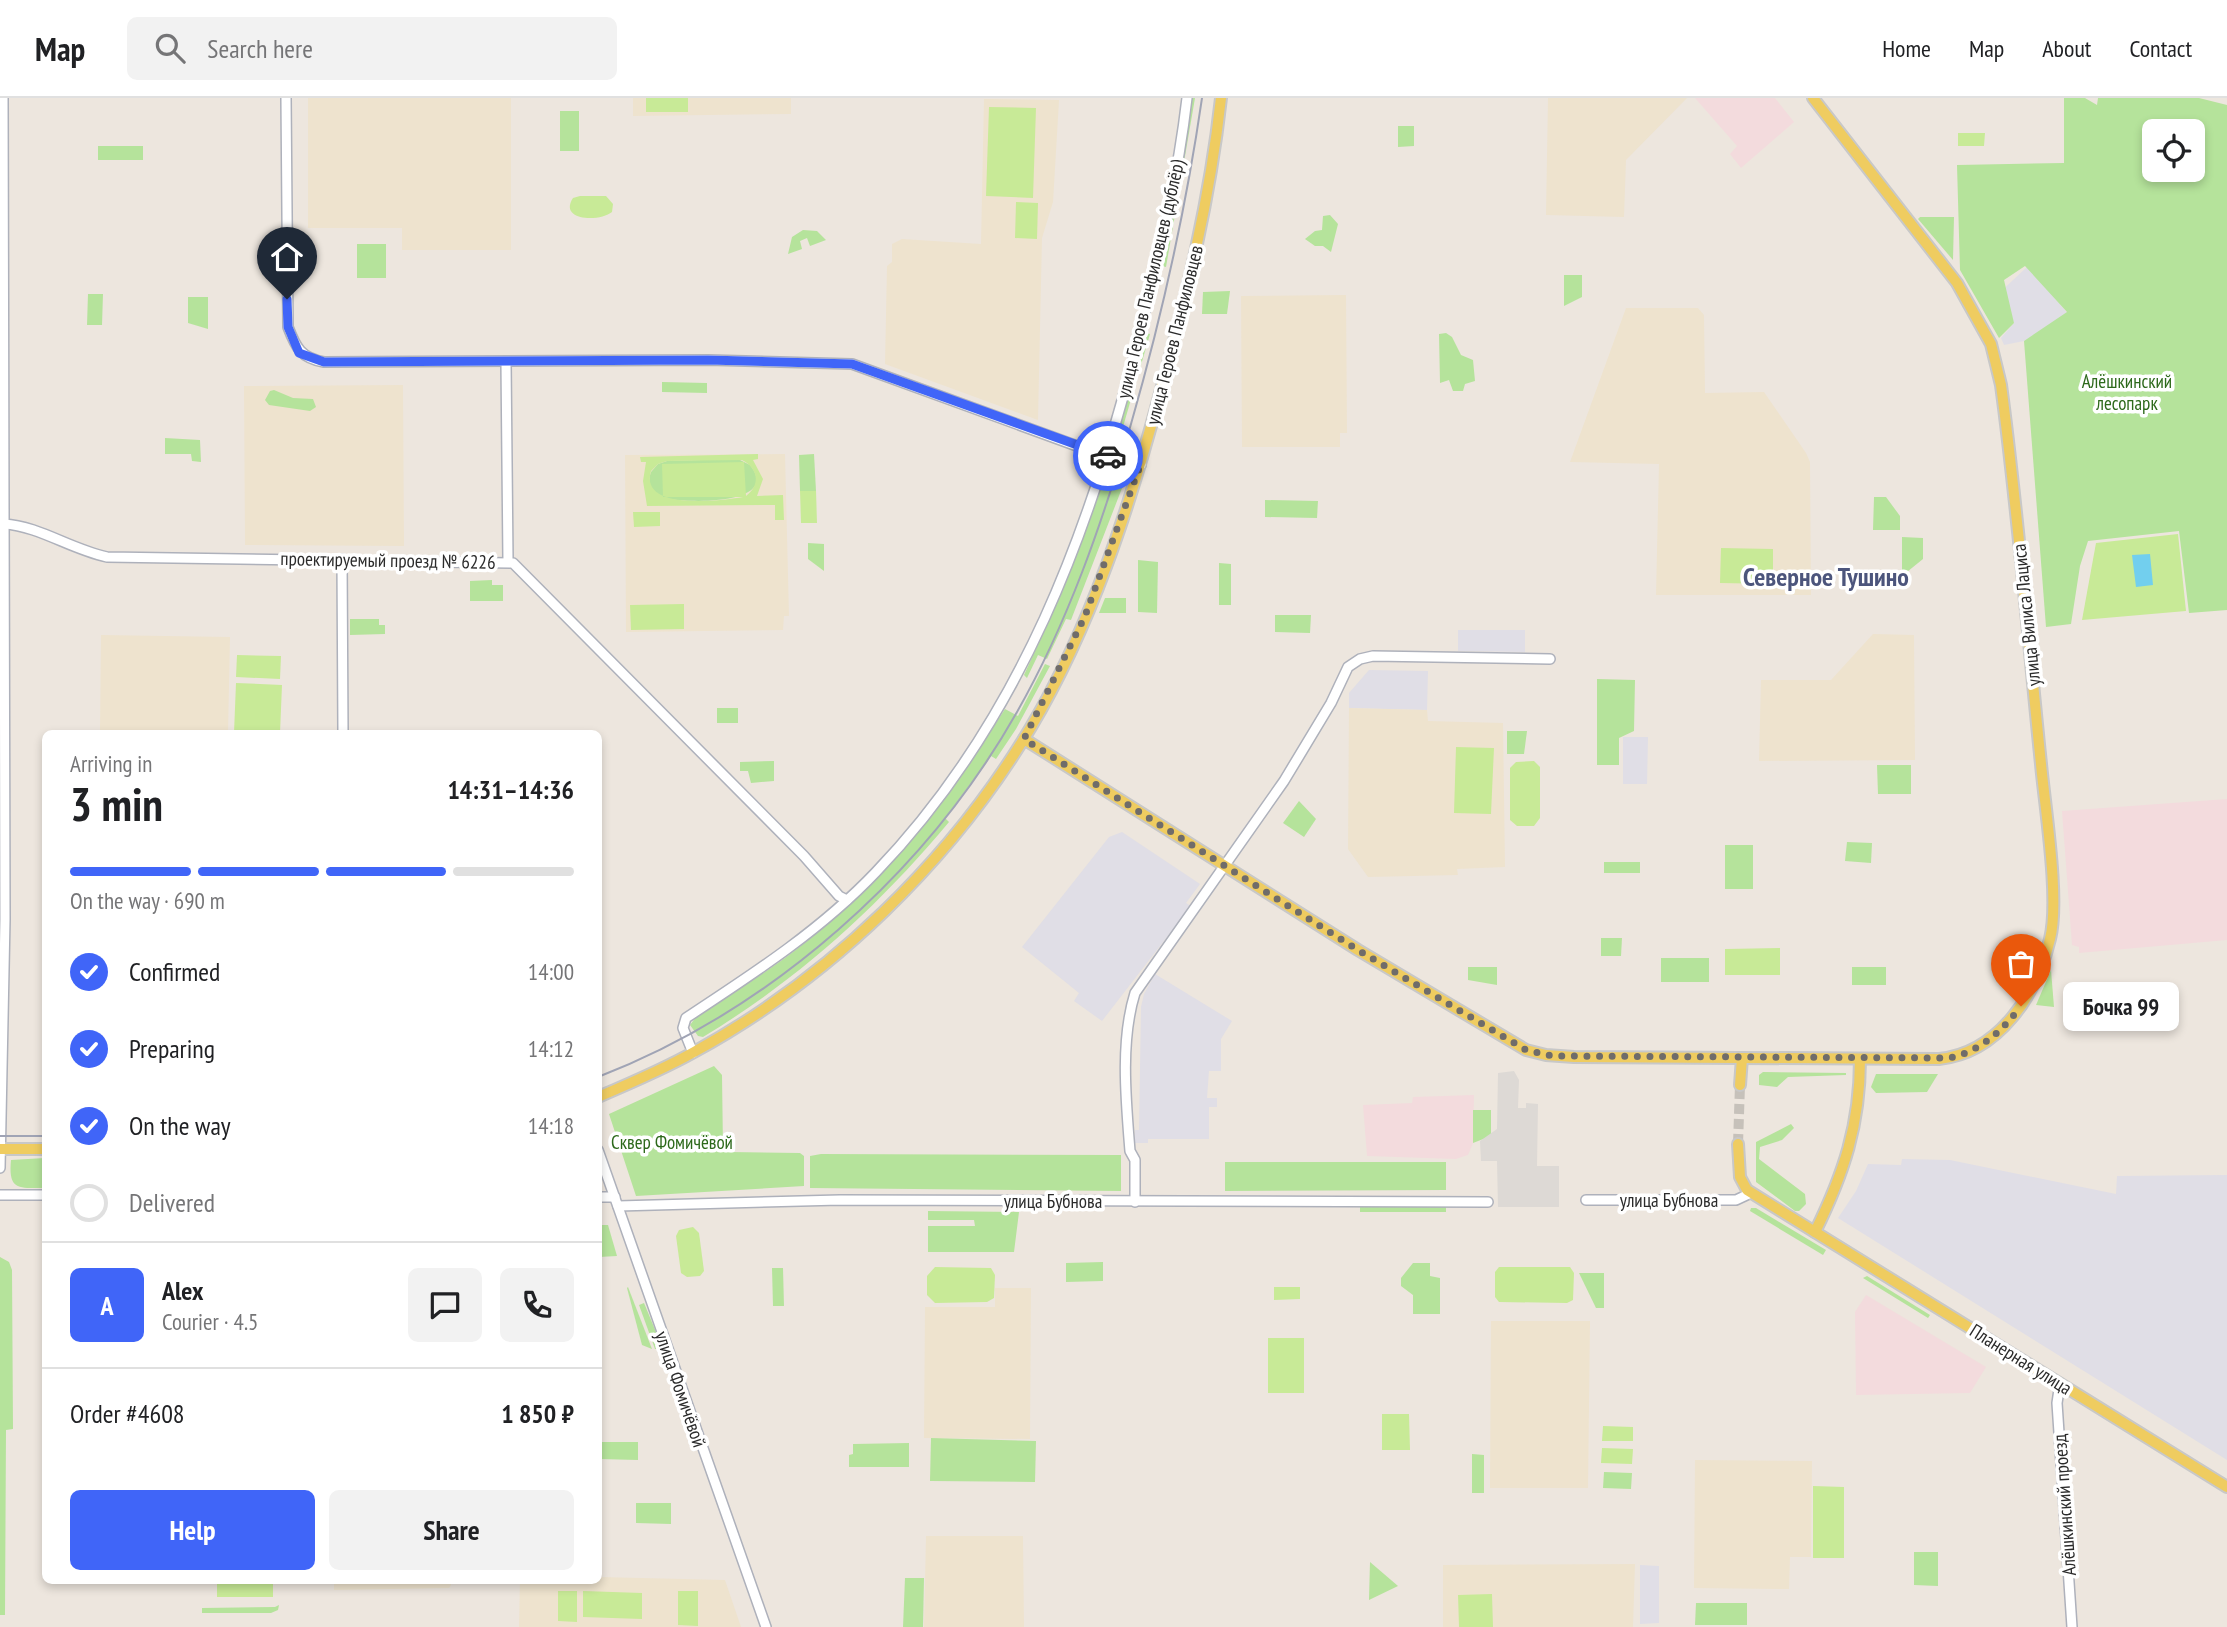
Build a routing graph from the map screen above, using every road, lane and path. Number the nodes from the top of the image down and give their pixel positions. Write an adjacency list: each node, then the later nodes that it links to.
1 (3, 98): 6 (street)
2 (286, 98): 7 (street)
3 (1187, 98): 8 (street, улица Героев Панфиловцев (дублёр))
4 (1222, 98): 9 (main road, улица Героев Панфиловцев)
5 (1813, 98): 21 (main road, улица Вилиса Лациса)
6 (2, 294): 10 (street)
7 (506, 362): 8 (street); 12 (street)
8 (1108, 456): 9 (street); 18 (street, улица Героев Панфиловцев (дублёр))
9 (1140, 466): 16 (main road, улица Героев Панфиловцев)
10 (4, 524): 11 (street, проектируемый проезд № 6226); 14 (street)
11 (342, 559): 12 (street, проектируемый проезд № 6226); 15 (street)
12 (508, 561): 18 (street, проектируемый проезд № 6226)
13 (1550, 659): 17 (street)
14 (2, 722): 23 (street)
15 (343, 730)
16 (1024, 739): 17 (main road); 19 (main road, улица Героев Панфиловцев)
17 (1224, 866): 20 (main road); 37 (street)
18 (847, 900): 19 (street, улица Героев Панфиловцев (дублёр))
19 (693, 1053): 24 (main road, улица Героев Панфиловцев)
20 (1742, 1058): 21 (main road); 22 (main road)
21 (1860, 1059): 39 (main road)
22 (1740, 1085)
23 (2, 1087): 25 (street)
24 (602, 1095)
25 (1, 1124): 27 (street)
26 (1738, 1144): 31 (main road)
27 (0, 1149): 28 (main road); 30 (street)
28 (42, 1149)
29 (602, 1161): 36 (street, улица Фомичёвой)
30 (0, 1168)
31 (1751, 1192): 35 (street, улица Бубнова); 39 (main road, Планерная улица)
32 (0, 1195): 33 (street)
33 (42, 1195)
34 (602, 1198): 36 (street, улица Бубнова)
35 (1587, 1200)
36 (616, 1201): 37 (street, улица Бубнова); 42 (street, улица Фомичёвой)
37 (1135, 1202): 38 (street, улица Бубнова)
38 (1488, 1202)
39 (1815, 1232): 40 (main road, Планерная улица)
40 (2060, 1383): 41 (main road, Планерная улица); 43 (street, Алёшкинский проезд)
41 (2227, 1487)
42 (766, 1627)
43 (2073, 1627)

